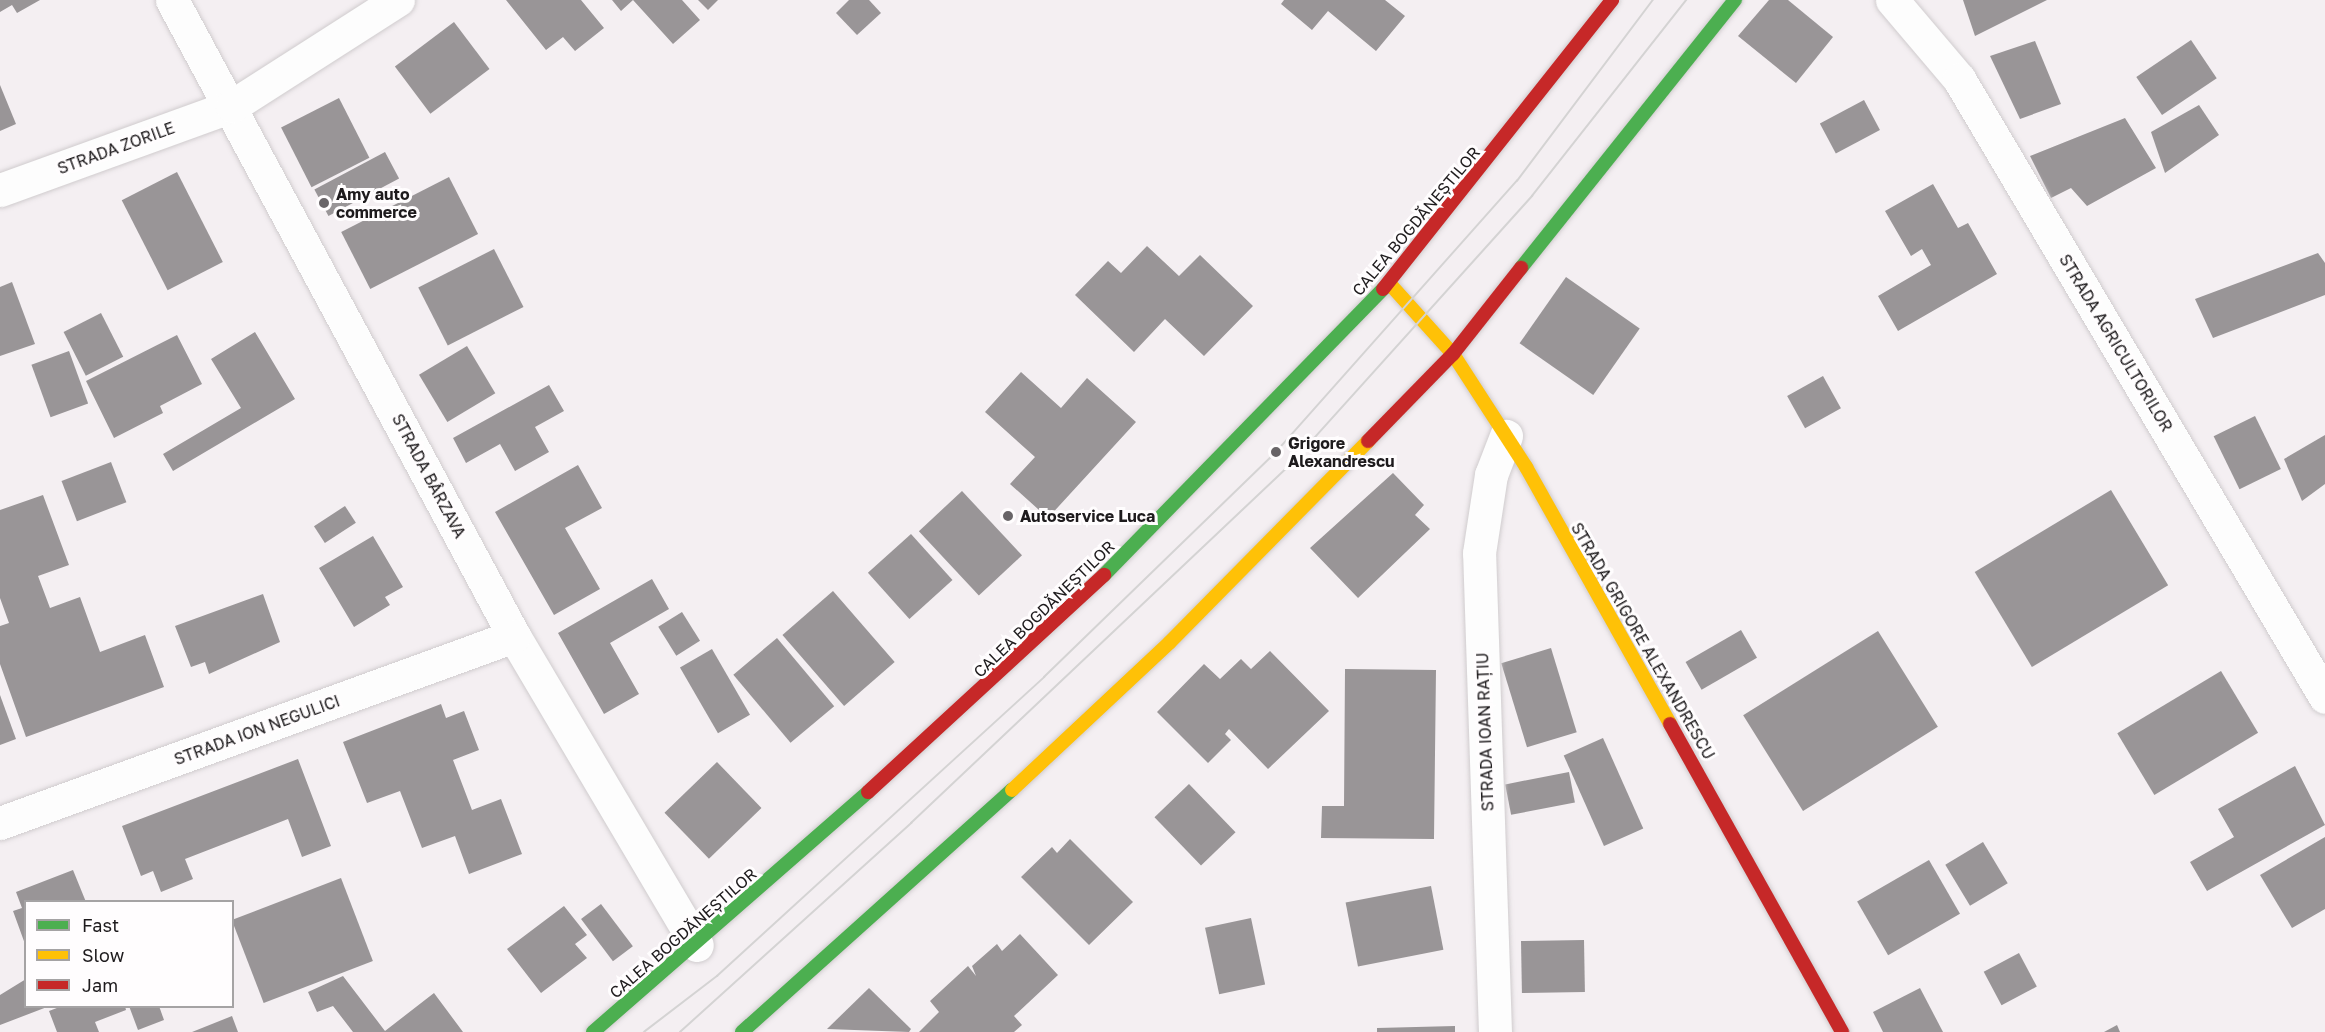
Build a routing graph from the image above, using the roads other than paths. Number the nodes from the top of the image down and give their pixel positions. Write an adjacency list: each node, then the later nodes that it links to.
1 (172, 0): 6 (street, STRADA BÂRZAVA)
2 (398, 0): 6 (street, STRADA ZORILE)
3 (1612, 0): 8 (main road, CALEA BOGDĂNEȘTILOR)
4 (1735, 0): 9 (main road)
5 (1892, 0): 12 (street, STRADA AGRICULTORILOR)
6 (232, 106): 7 (street, STRADA ZORILE); 11 (street, STRADA BÂRZAVA)
7 (0, 190)
8 (1389, 283): 9 (main road, STRADA GRIGORE ALEXANDRESCU); 14 (main road, CALEA BOGDĂNEȘTILOR)
9 (1453, 354): 10 (main road, STRADA GRIGORE ALEXANDRESCU); 15 (main road)
10 (1506, 436): 17 (street, STRADA IOAN RAȚIU); 18 (main road, STRADA GRIGORE ALEXANDRESCU)
11 (514, 636): 13 (street, STRADA ION NEGULICI); 14 (street, STRADA BÂRZAVA)
12 (2325, 697)
13 (0, 823)
14 (697, 945): 16 (main road, CALEA BOGDĂNEȘTILOR)
15 (748, 1030)
16 (593, 1032)
17 (1495, 1032)
18 (1842, 1032)

